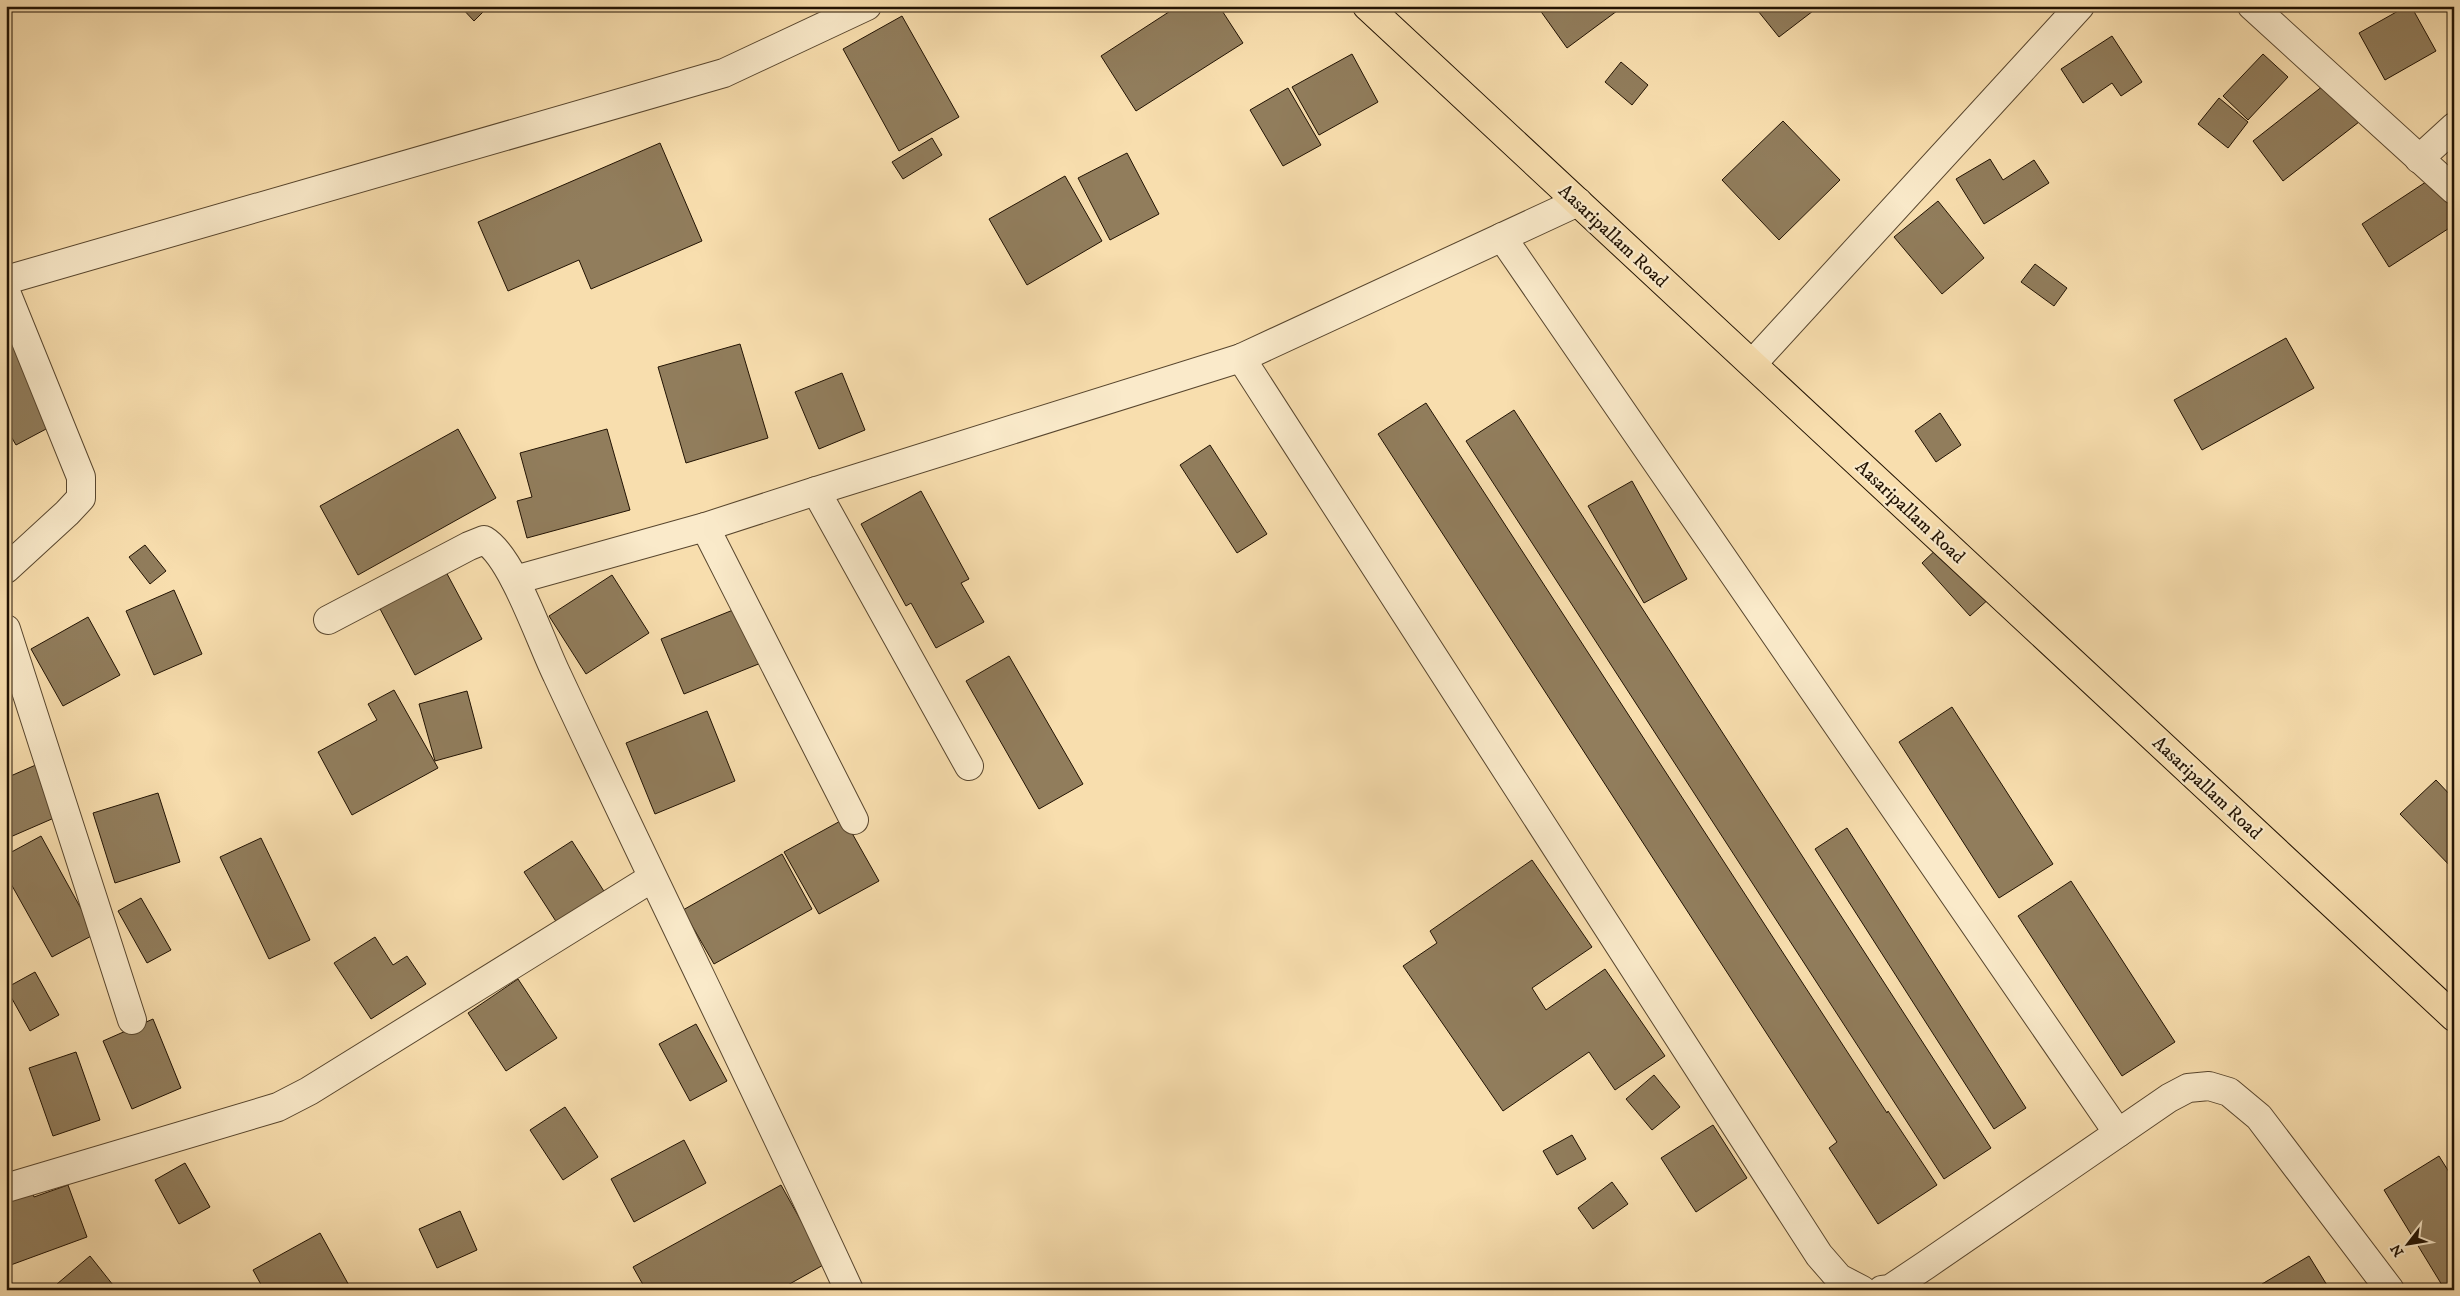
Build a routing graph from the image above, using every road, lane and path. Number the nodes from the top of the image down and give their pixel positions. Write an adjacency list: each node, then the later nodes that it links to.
1 (868, 6): 10 (street)
2 (1367, 6): 8 (main road, Aasaripallam Road)
3 (2080, 6): 13 (street)
4 (2252, 6): 6 (street)
5 (2454, 127): 6 (street)
6 (2419, 160): 7 (street)
7 (2454, 190)
8 (1578, 202): 9 (street); 13 (main road, Aasaripallam Road)
9 (1502, 237): 12 (street); 25 (street)
10 (6, 280)
11 (6, 292): 16 (street)
12 (1241, 358): 14 (street); 28 (street)
13 (1752, 363): 23 (main road, Aasaripallam Road)
14 (816, 490): 15 (street); 20 (street)
15 (705, 527): 17 (street); 21 (street)
16 (6, 570)
17 (515, 580): 18 (street); 22 (street)
18 (328, 620)
19 (6, 629): 24 (street)
20 (970, 766)
21 (854, 820)
22 (652, 878): 26 (street); 27 (street)
23 (2454, 1017)
24 (132, 1020)
25 (2118, 1133): 29 (street); 30 (street)
26 (6, 1188)
27 (849, 1290)
28 (1862, 1290)
29 (1882, 1290)
30 (2390, 1290)

